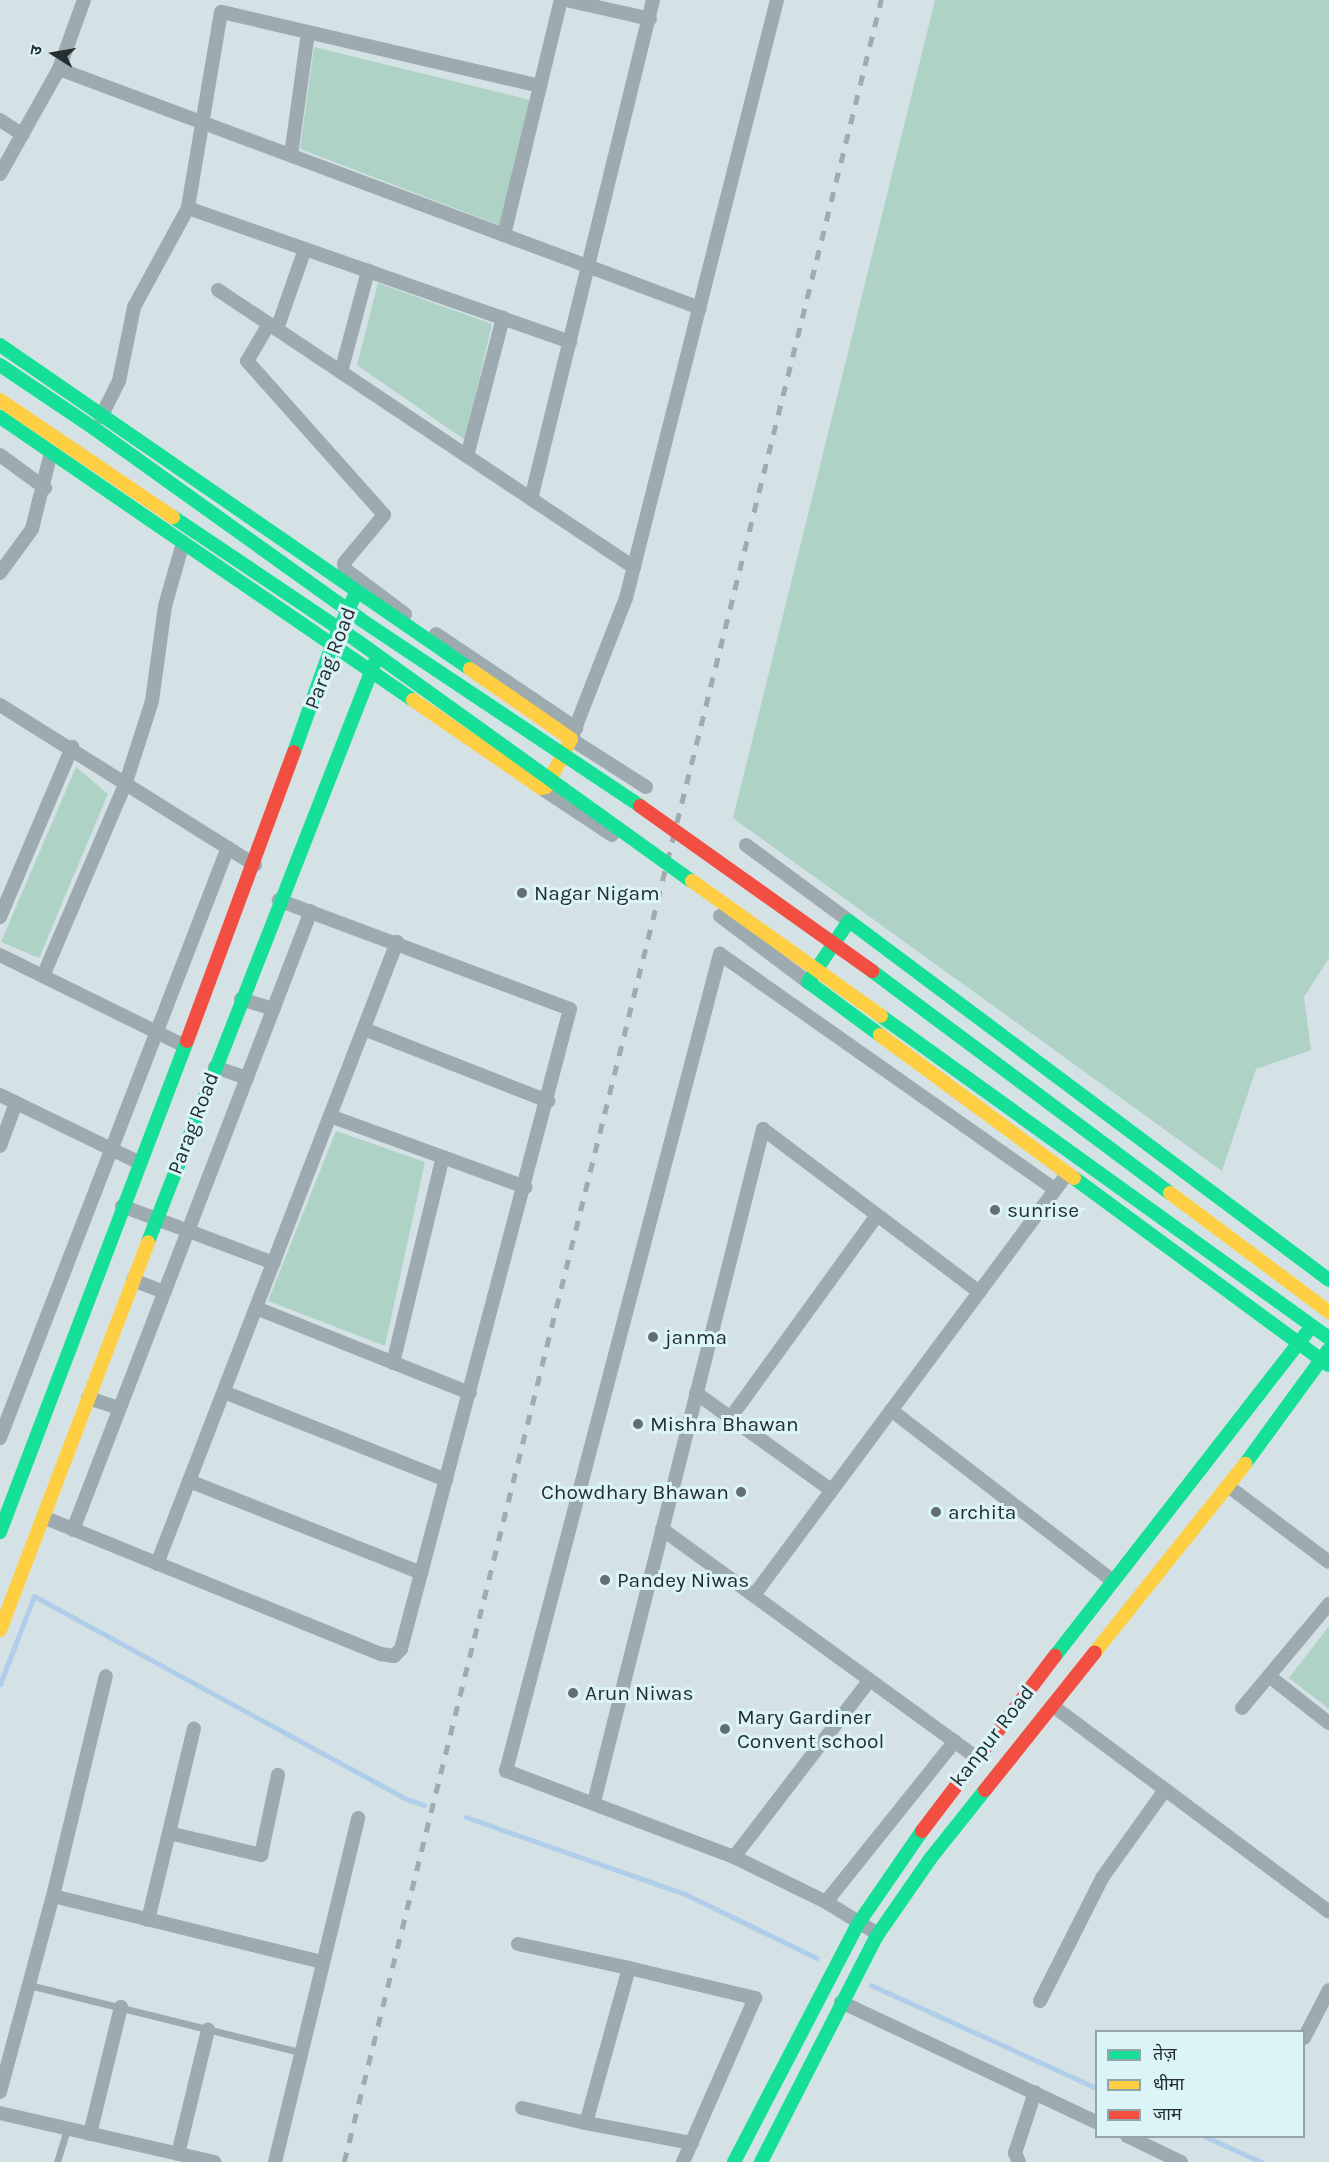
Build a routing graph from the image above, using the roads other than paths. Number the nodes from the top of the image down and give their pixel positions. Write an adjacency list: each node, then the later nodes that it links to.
1 (84, 0): 8 (street)
2 (561, 0): 9 (street)
3 (566, 0): 6 (street)
4 (653, 0): 6 (street)
5 (777, 0): 21 (street)
6 (650, 19): 18 (street)
7 (308, 32): 9 (street); 11 (street); 13 (street)
8 (59, 69): 11 (street); 12 (street)
9 (540, 86): 16 (street)
10 (0, 120): 12 (street)
11 (202, 122): 13 (street); 15 (street)
12 (22, 135): 14 (street)
13 (291, 155): 16 (street)
14 (0, 174)
15 (188, 208): 17 (street); 30 (street)
16 (504, 235): 18 (street)
17 (305, 249): 19 (street); 23 (street)
18 (589, 266): 21 (street); 24 (street)
19 (368, 271): 22 (street); 27 (street)
20 (218, 290): 23 (street)
21 (700, 308): 37 (street)
22 (503, 318): 24 (street); 33 (street)
23 (273, 326): 27 (street); 44 (street)
24 (570, 342): 35 (street)
25 (0, 345): 30 (street)
26 (0, 364): 90 (street, bridge)
27 (341, 372): 33 (street)
28 (0, 400): 91 (street, bridge)
29 (0, 417): 31 (street)
30 (101, 417): 39 (street)
31 (51, 453): 34 (street); 36 (street)
32 (0, 455): 34 (street)
33 (467, 456): 35 (street)
34 (45, 488): 38 (street)
35 (531, 499): 37 (street)
36 (183, 543): 41 (street); 46 (street)
37 (634, 567): 44 (street)
38 (0, 573)
39 (356, 592): 40 (street); 41 (street, Parag Road)
40 (398, 622): 42 (street, Parag Road); 44 (street)
41 (332, 645): 42 (street); 52 (street, Parag Road)
42 (370, 671): 48 (street); 53 (street, Parag Road)
43 (0, 705): 45 (street)
44 (573, 734): 47 (street); 48 (street)
45 (72, 747): 46 (street); 55 (street)
46 (126, 782): 51 (street); 59 (street)
47 (646, 787)
48 (541, 789): 49 (street)
49 (622, 841)
50 (746, 845): 56 (street)
51 (228, 847): 52 (street); 64 (street)
52 (255, 865): 65 (street, Parag Road)
53 (294, 905): 57 (street); 61 (street, Parag Road); 62 (street)
54 (720, 916): 60 (street)
55 (0, 917)
56 (849, 921): 60 (street); 84 (street)
57 (397, 942): 63 (street); 69 (street)
58 (0, 955): 59 (street)
59 (43, 976): 64 (street)
60 (808, 981): 76 (street)
61 (245, 1000): 62 (street); 66 (street, Parag Road)
62 (269, 1008): 67 (street)
63 (364, 1029): 69 (street); 71 (street)
64 (156, 1033): 65 (street); 73 (street)
65 (185, 1046): 75 (street, Parag Road)
66 (218, 1068): 67 (street); 81 (street, Parag Road)
67 (243, 1076): 82 (street)
68 (0, 1095): 70 (street)
69 (548, 1101): 77 (street)
70 (16, 1103): 72 (street); 73 (street)
71 (330, 1116): 74 (street); 83 (street)
72 (0, 1146)
73 (111, 1151): 75 (street); 101 (street)
74 (443, 1157): 77 (street); 94 (street)
75 (140, 1163): 79 (street, Parag Road)
76 (1067, 1174): 78 (street); 92 (street)
77 (525, 1187): 97 (street)
78 (1054, 1189): 87 (street); 131 (street)
79 (122, 1206): 81 (street); 106 (street, Parag Road)
80 (877, 1215): 87 (street); 96 (street); 100 (street)
81 (159, 1221): 82 (street); 85 (street, Parag Road)
82 (183, 1230): 83 (street); 86 (street)
83 (274, 1263): 89 (street)
84 (1329, 1280)
85 (136, 1281): 86 (street); 98 (street, Parag Road)
86 (159, 1290): 98 (street)
87 (979, 1292): 99 (street)
88 (1329, 1305): 92 (street, kanpur Road)
89 (256, 1308): 94 (street); 95 (street)
90 (1329, 1312)
91 (1329, 1338)
92 (1299, 1342): 93 (street); 112 (street, kanpur Road)
93 (1326, 1358): 104 (street)
94 (393, 1363): 97 (street)
95 (224, 1392): 102 (street); 103 (street)
96 (696, 1393): 100 (street); 108 (street)
97 (470, 1394): 102 (street)
98 (102, 1403): 107 (street, Parag Road); 107 (street)
99 (891, 1410): 105 (street); 112 (street)
100 (730, 1417): 105 (street)
101 (0, 1438)
102 (446, 1480): 111 (street)
103 (189, 1481): 110 (street); 111 (street)
104 (1228, 1486): 109 (street); 122 (street)
105 (831, 1490): 115 (street)
106 (2, 1523)
107 (57, 1523): 110 (street); 114 (street, Parag Road)
108 (662, 1529): 115 (street); 131 (street)
109 (1329, 1562)
110 (158, 1564): 111 (street)
111 (421, 1573)
112 (1113, 1581): 121 (street, kanpur Road)
113 (0, 1586): 114 (street)
114 (14, 1592): 117 (street, Parag Road)
115 (754, 1595): 120 (street)
116 (1329, 1604): 119 (street)
117 (0, 1630)
118 (106, 1676): 135 (street)
119 (1269, 1676): 123 (street); 125 (street)
120 (870, 1680): 127 (street); 134 (street)
121 (1016, 1705): 124 (street); 128 (street, kanpur Road)
122 (1053, 1706): 124 (street); 130 (street)
123 (1242, 1708)
124 (1039, 1723): 140 (street)
125 (1329, 1723)
126 (194, 1728): 133 (street)
127 (955, 1742): 128 (street); 136 (street)
128 (976, 1757): 139 (street, kanpur Road)
129 (278, 1775): 133 (street)
130 (1165, 1790): 137 (street); 147 (street)
131 (594, 1802): 134 (street)
132 (358, 1818): 142 (street)
133 (169, 1833): 138 (street)
134 (734, 1857): 136 (street)
135 (53, 1896): 138 (street); 144 (street)
136 (826, 1902): 139 (street)
137 (1329, 1912)
138 (148, 1920): 142 (street)
139 (858, 1924): 140 (street); 167 (street, kanpur Road)
140 (878, 1934): 146 (street)
141 (518, 1944): 143 (street)
142 (322, 1962): 151 (street)
143 (629, 1968): 157 (street); 161 (street)
144 (29, 1985): 148 (lane); 152 (street)
145 (1329, 1990): 150 (street)
146 (841, 2001): 153 (street); 168 (street)
147 (1040, 2001)
148 (121, 2007): 149 (lane); 159 (street)
149 (208, 2030): 151 (lane); 162 (street)
150 (1305, 2036)
151 (298, 2052): 165 (street)
152 (0, 2092)
153 (1035, 2092): 156 (street); 169 (street)
154 (522, 2108): 157 (street)
155 (0, 2113): 158 (street)
156 (1095, 2122)
157 (586, 2123): 161 (street)
158 (67, 2128): 159 (street); 163 (lane)
159 (90, 2134): 162 (street)
160 (1131, 2138): 170 (street)
161 (692, 2144): 166 (street)
162 (170, 2156): 164 (street)
163 (57, 2162)
164 (214, 2162)
165 (275, 2162)
166 (683, 2162)
167 (734, 2162)
168 (761, 2162)
169 (1019, 2162)
170 (1180, 2162)

